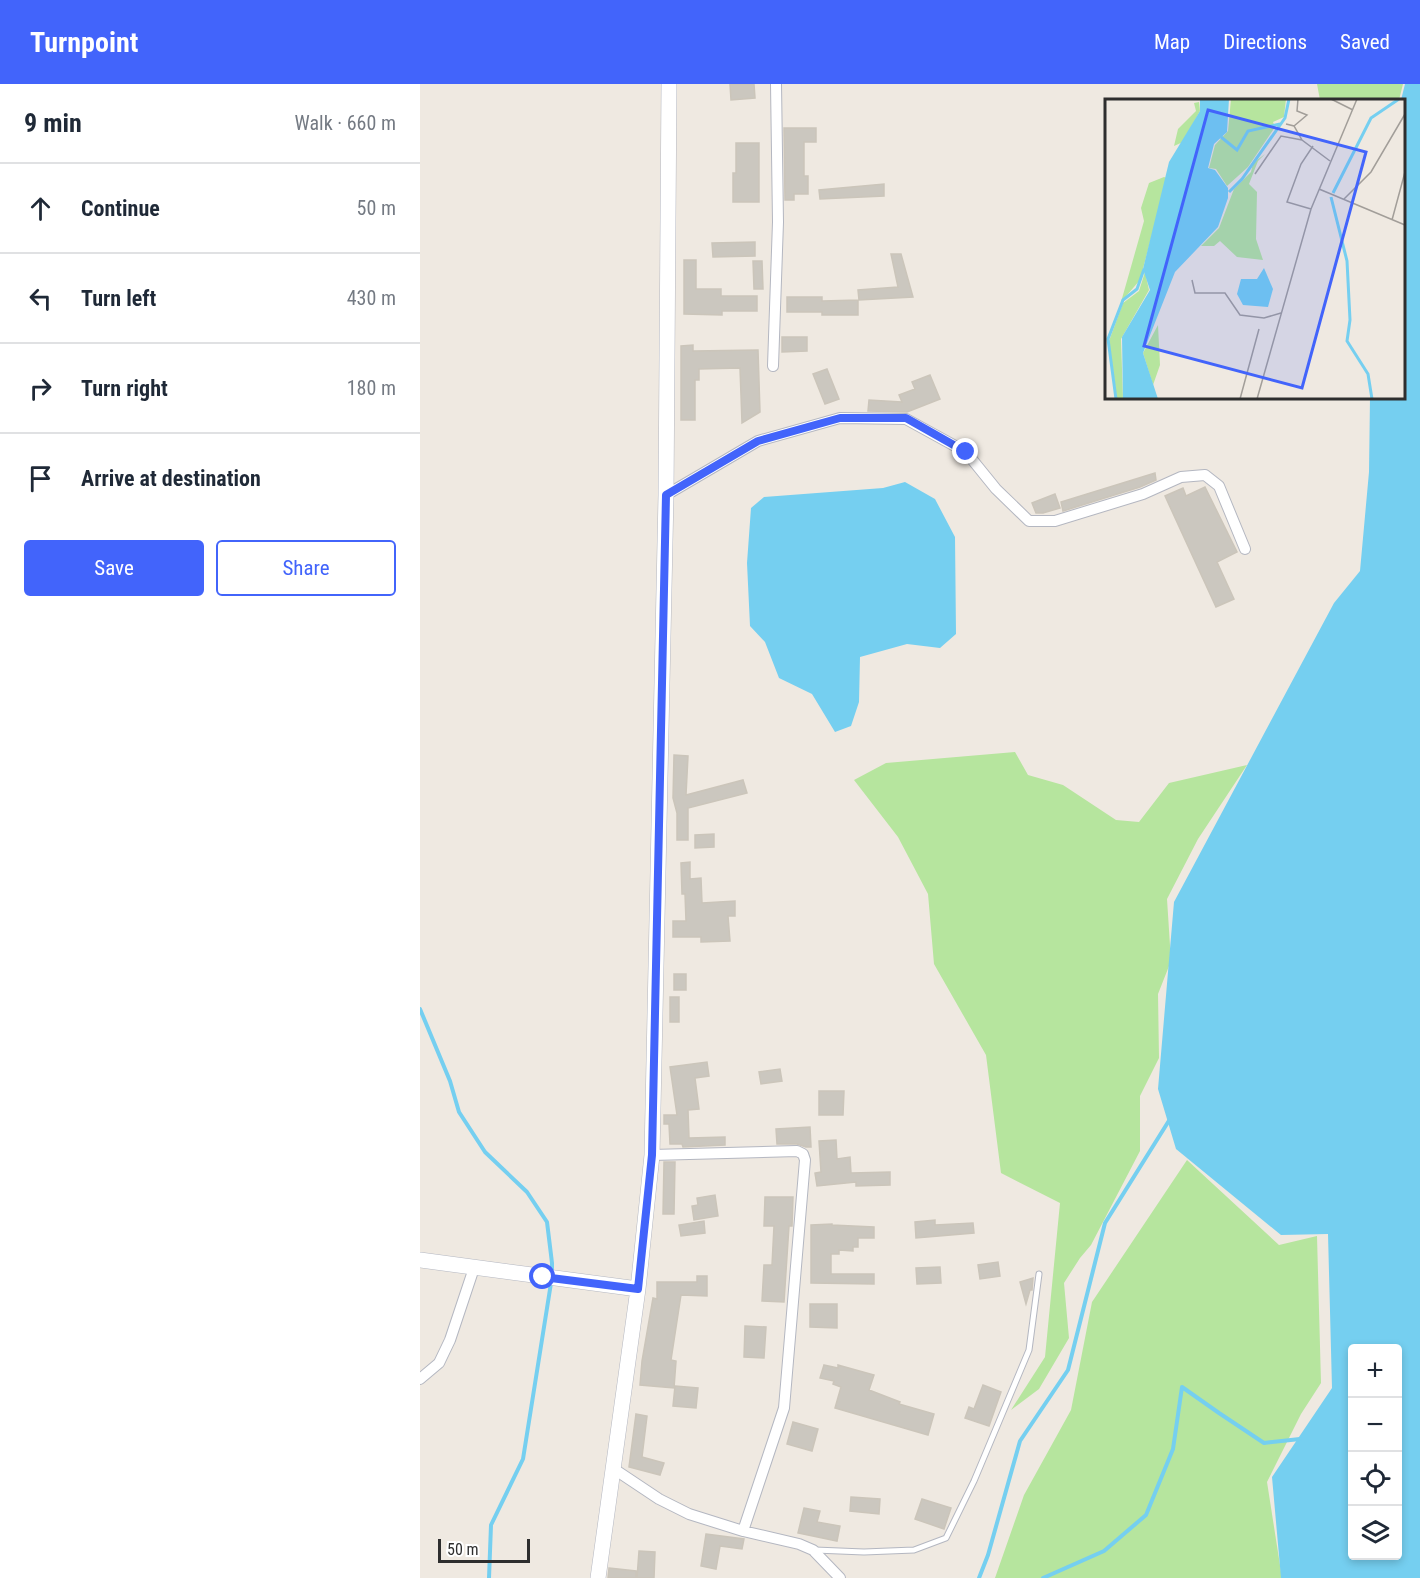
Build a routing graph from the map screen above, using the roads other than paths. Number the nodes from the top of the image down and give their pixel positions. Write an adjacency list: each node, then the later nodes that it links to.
1 (669, 84): 4 (main road)
2 (776, 84): 3 (street)
3 (773, 366)
4 (666, 495): 5 (street); 6 (main road)
5 (1245, 549)
6 (652, 1155): 10 (main road); 13 (street)
7 (420, 1260): 8 (main road)
8 (474, 1268): 10 (main road); 11 (street)
9 (1039, 1274): 14 (lane)
10 (638, 1289): 12 (main road)
11 (420, 1379)
12 (614, 1469): 13 (street); 15 (main road)
13 (743, 1531): 14 (street)
14 (813, 1550): 16 (street)
15 (598, 1578)
16 (840, 1578)

